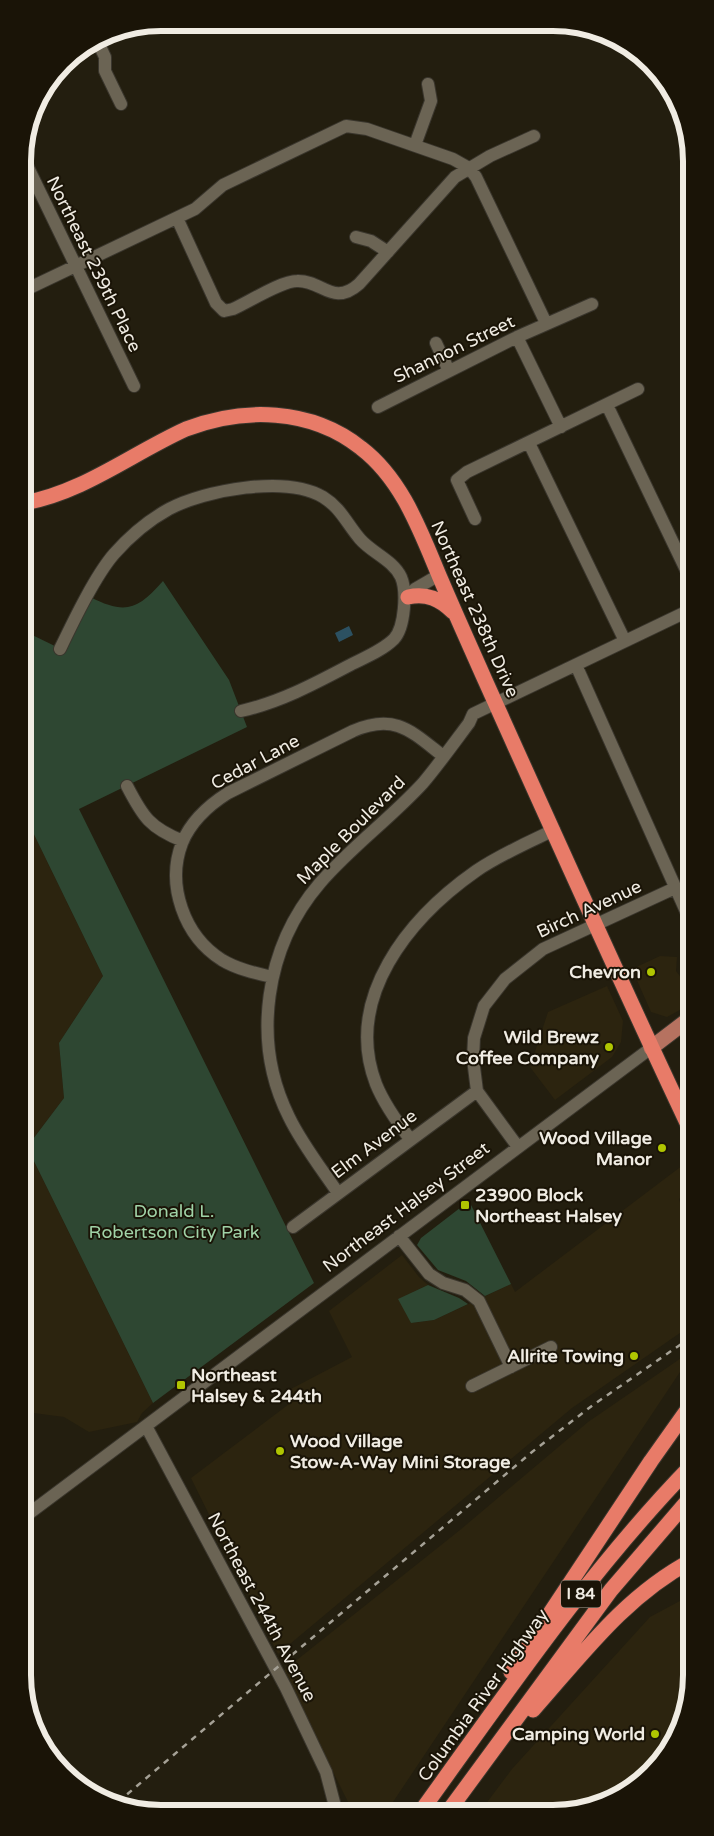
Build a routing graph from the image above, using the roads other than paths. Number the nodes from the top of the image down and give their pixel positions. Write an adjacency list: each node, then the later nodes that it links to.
1 (100, 47): 3 (street)
2 (428, 84): 5 (street)
3 (121, 104)
4 (534, 136): 6 (street)
5 (415, 146): 6 (street); 8 (street)
6 (469, 168): 10 (street); 14 (street)
7 (32, 176): 11 (street, Northeast 239th Place)
8 (177, 218): 10 (street); 11 (street)
9 (356, 237): 10 (street)
10 (388, 252)
11 (76, 266): 12 (street); 18 (street, Northeast 239th Place)
12 (32, 287)
13 (592, 304): 14 (street, Shannon Street)
14 (546, 324): 15 (street, Shannon Street)
15 (517, 337): 17 (street, Shannon Street); 22 (street)
16 (436, 343): 17 (street)
17 (449, 371): 21 (street, Shannon Street)
18 (134, 386)
19 (638, 389): 20 (street)
20 (607, 405): 22 (street); 26 (street)
21 (378, 407)
22 (561, 427): 23 (street)
23 (529, 443): 25 (street); 31 (street)
24 (32, 501): 27 (highway, Northeast 238th Drive)
25 (475, 519)
26 (683, 563)
27 (439, 576): 28 (street); 30 (highway, Northeast 238th Drive)
28 (407, 598): 30 (highway); 32 (street); 35 (street)
29 (683, 614): 31 (street, Maple Boulevard)
30 (457, 617): 34 (highway, Northeast 238th Drive)
31 (625, 641): 33 (street, Maple Boulevard)
32 (60, 649)
33 (576, 665): 34 (street, Maple Boulevard); 40 (street)
34 (490, 707): 36 (street, Maple Boulevard); 38 (highway, Northeast 238th Drive)
35 (241, 711)
36 (443, 756): 39 (street, Cedar Lane); 43 (street, Maple Boulevard)
37 (127, 786): 39 (street)
38 (554, 830): 42 (highway, Northeast 238th Drive); 48 (street)
39 (183, 841): 43 (street, Cedar Lane)
40 (675, 888): 41 (street); 42 (street, Birch Avenue)
41 (683, 904)
42 (596, 924): 45 (highway, Northeast 238th Drive); 46 (street, Birch Avenue)
43 (272, 977): 50 (street, Maple Boulevard)
44 (682, 1024): 45 (main road, Northeast Halsey Street)
45 (651, 1048): 47 (highway, Northeast 238th Drive); 49 (street, Northeast Halsey Street)
46 (477, 1091): 48 (street, Elm Avenue); 49 (street, Birch Avenue)
47 (682, 1114)
48 (410, 1139): 50 (street, Elm Avenue)
49 (518, 1147): 52 (street, Northeast Halsey Street)
50 (338, 1192): 51 (street, Elm Avenue)
51 (292, 1227)
52 (399, 1236): 54 (street); 57 (street, Northeast Halsey Street)
53 (551, 1347): 54 (street)
54 (511, 1366): 55 (street)
55 (472, 1386)
56 (682, 1417): 62 (highway)
57 (146, 1426): 60 (street, Northeast Halsey Street); 64 (street, Northeast 244th Avenue)
58 (682, 1475): 62 (highway, Columbia River Highway / I 84)
59 (682, 1507): 63 (highway, I 84)
60 (31, 1512)
61 (682, 1566): 63 (highway)
62 (480, 1730): 65 (highway, Columbia River Highway / I 84)
63 (493, 1750): 66 (highway, I 84)
64 (335, 1805)
65 (426, 1805)
66 (454, 1805)

